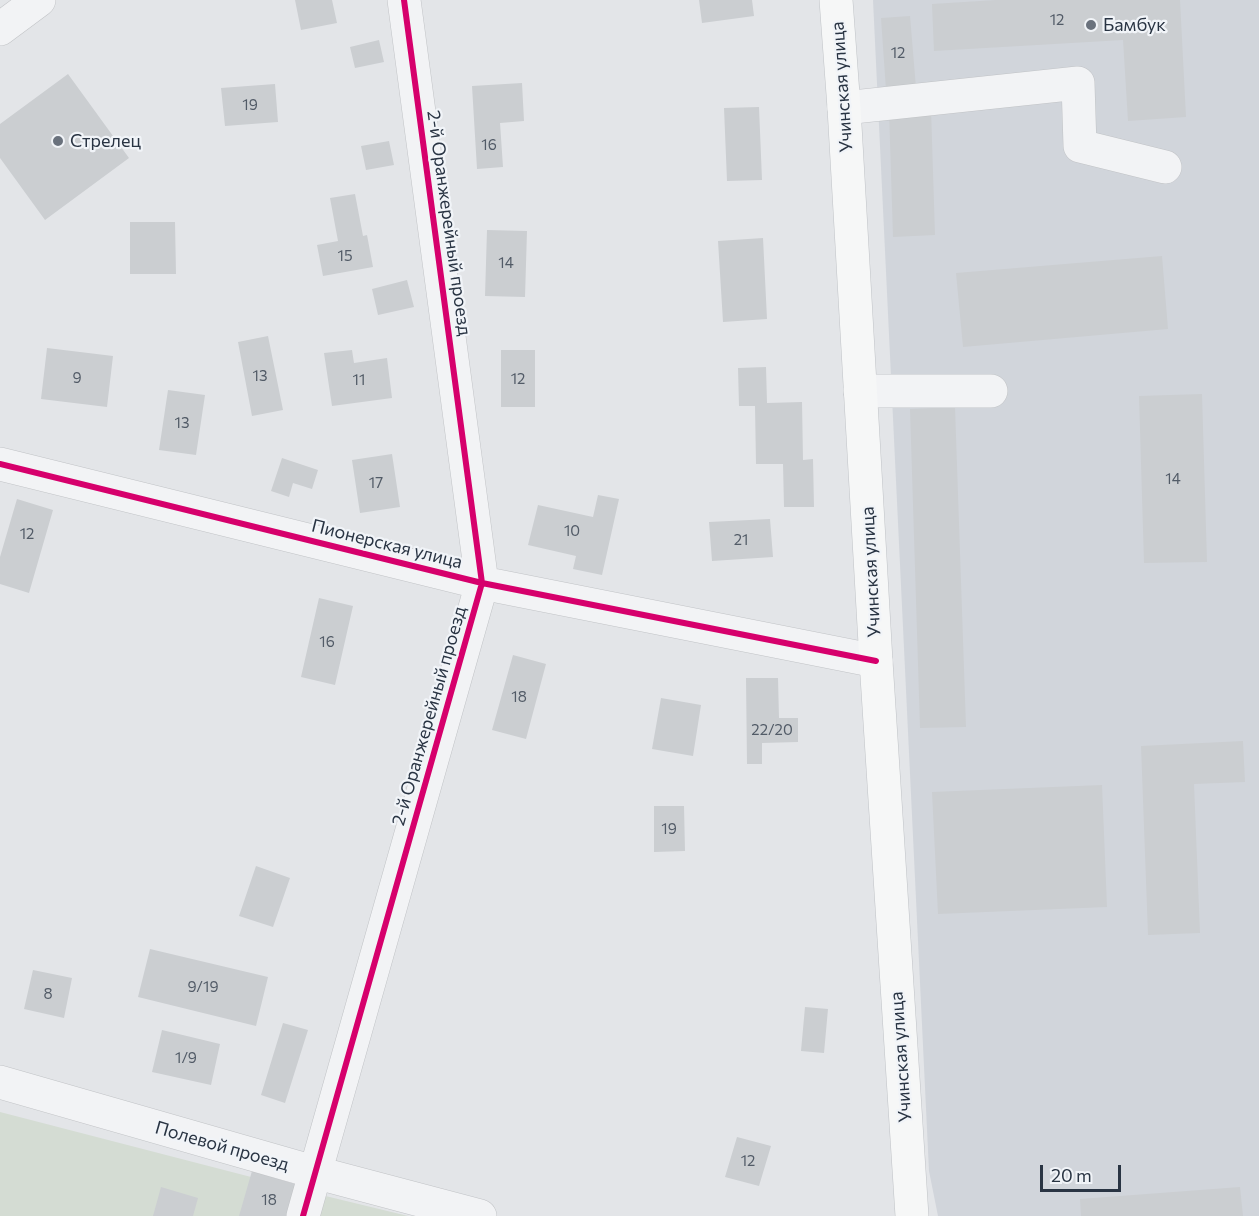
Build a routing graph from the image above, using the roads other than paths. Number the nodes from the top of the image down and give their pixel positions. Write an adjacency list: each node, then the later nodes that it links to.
1 (39, 0): 4 (street)
2 (404, 0): 10 (street, 2-й Оранжерейный проезд)
3 (836, 0): 5 (main road, Учинская улица)
4 (0, 29)
5 (844, 108): 6 (street); 7 (main road, Учинская улица)
6 (1165, 167)
7 (860, 391): 8 (street); 11 (main road, Учинская улица)
8 (991, 391)
9 (0, 464): 10 (street, Пионерская улица)
10 (482, 583): 11 (street, Пионерская улица); 13 (street, 2-й Оранжерейный проезд)
11 (876, 661): 16 (main road, Учинская улица)
12 (0, 1082): 13 (street, Полевой проезд)
13 (314, 1172): 14 (street, 2-й Оранжерейный проезд); 15 (street, Полевой проезд)
14 (303, 1216)
15 (480, 1216)
16 (912, 1216)

